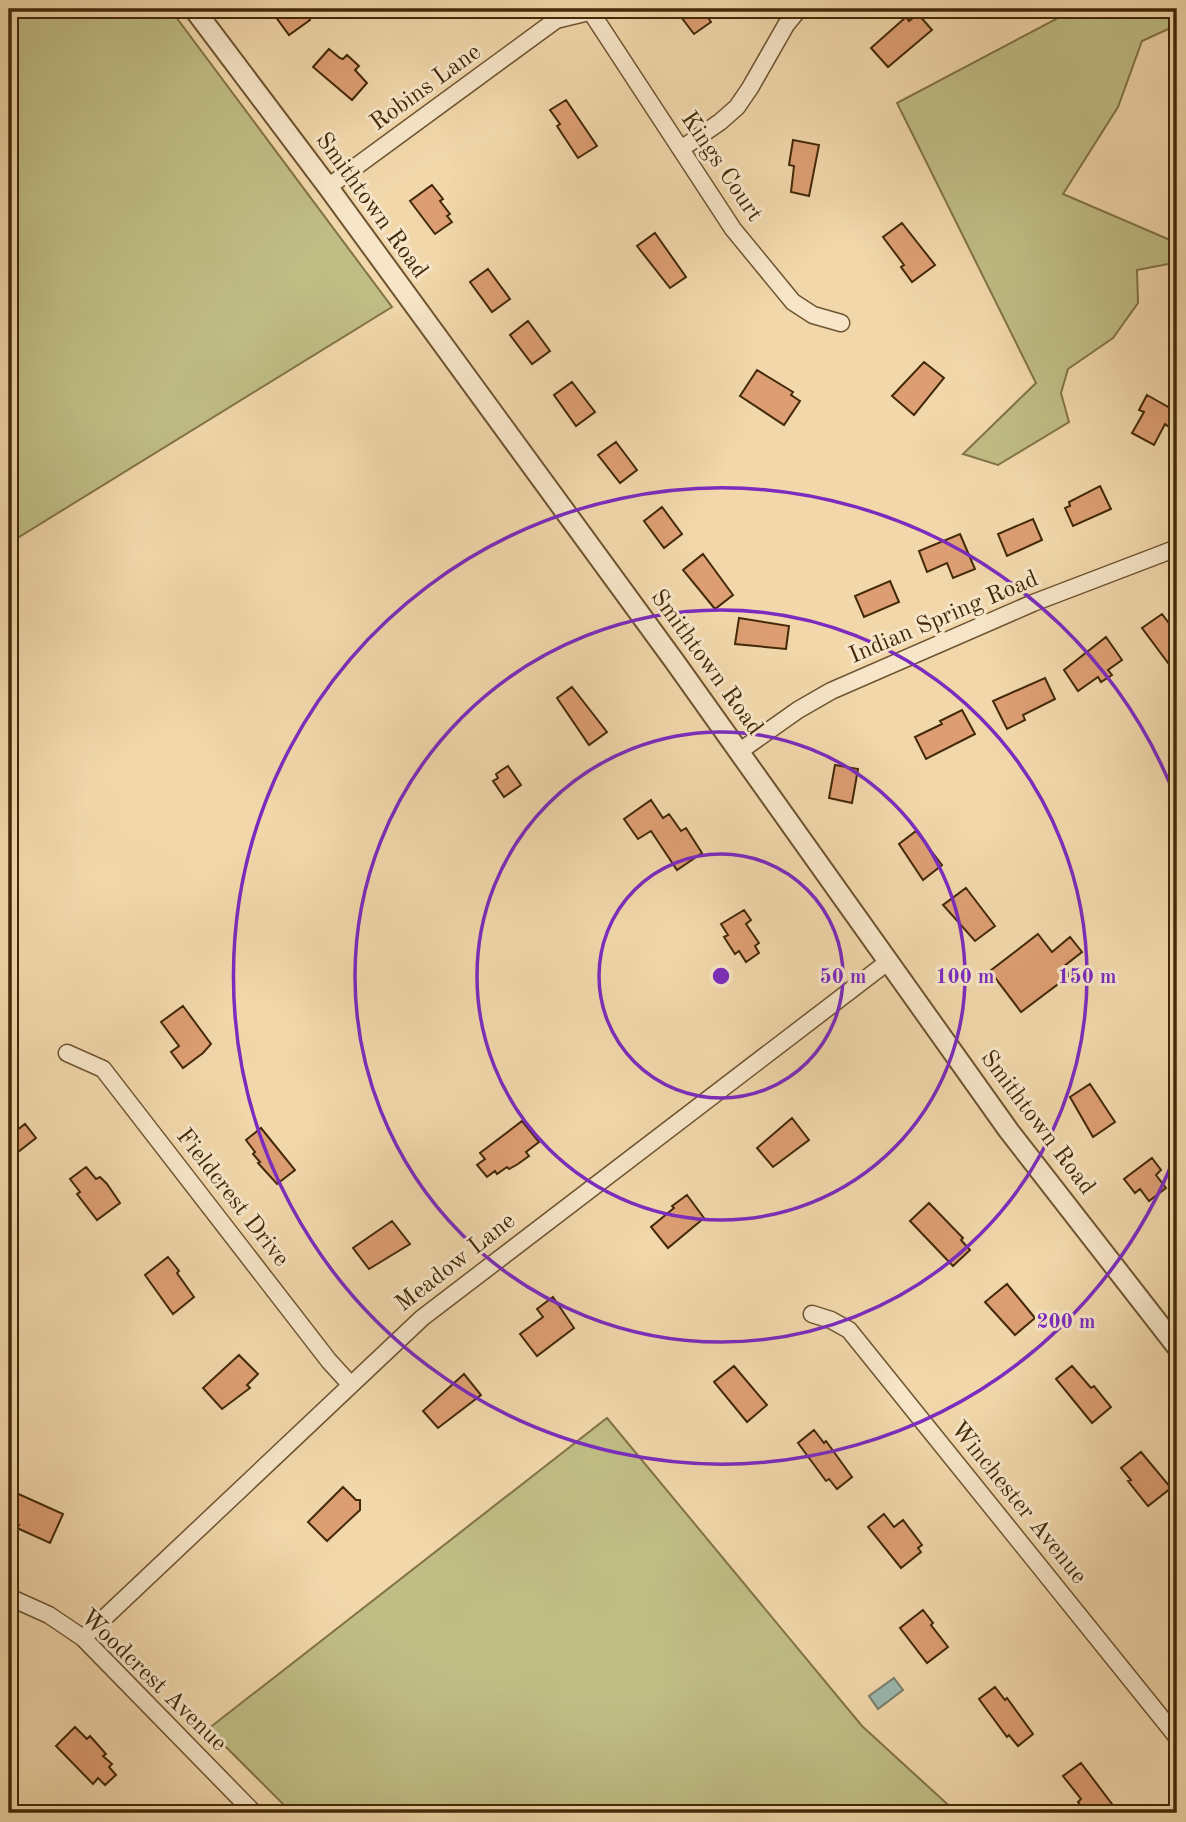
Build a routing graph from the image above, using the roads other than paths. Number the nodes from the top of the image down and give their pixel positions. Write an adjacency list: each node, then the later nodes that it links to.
1 (194, 9): 5 (street, Smithtown Road)
2 (799, 9): 4 (street)
3 (589, 10): 4 (street, Kings Court); 5 (street, Robins Lane)
4 (681, 149): 6 (street, Kings Court)
5 (328, 187): 8 (street, Smithtown Road)
6 (841, 323)
7 (1177, 548): 8 (street, Indian Spring Road)
8 (740, 751): 9 (street, Smithtown Road)
9 (889, 961): 12 (street, Smithtown Road); 13 (street, Meadow Lane)
10 (68, 1053): 13 (street, Fieldcrest Drive)
11 (812, 1314): 16 (street, Winchester Avenue)
12 (1177, 1347)
13 (351, 1384): 15 (street, Meadow Lane)
14 (9, 1597): 15 (street, Woodcrest Avenue)
15 (83, 1638): 17 (street, Woodcrest Avenue)
16 (1177, 1737)
17 (254, 1813)

